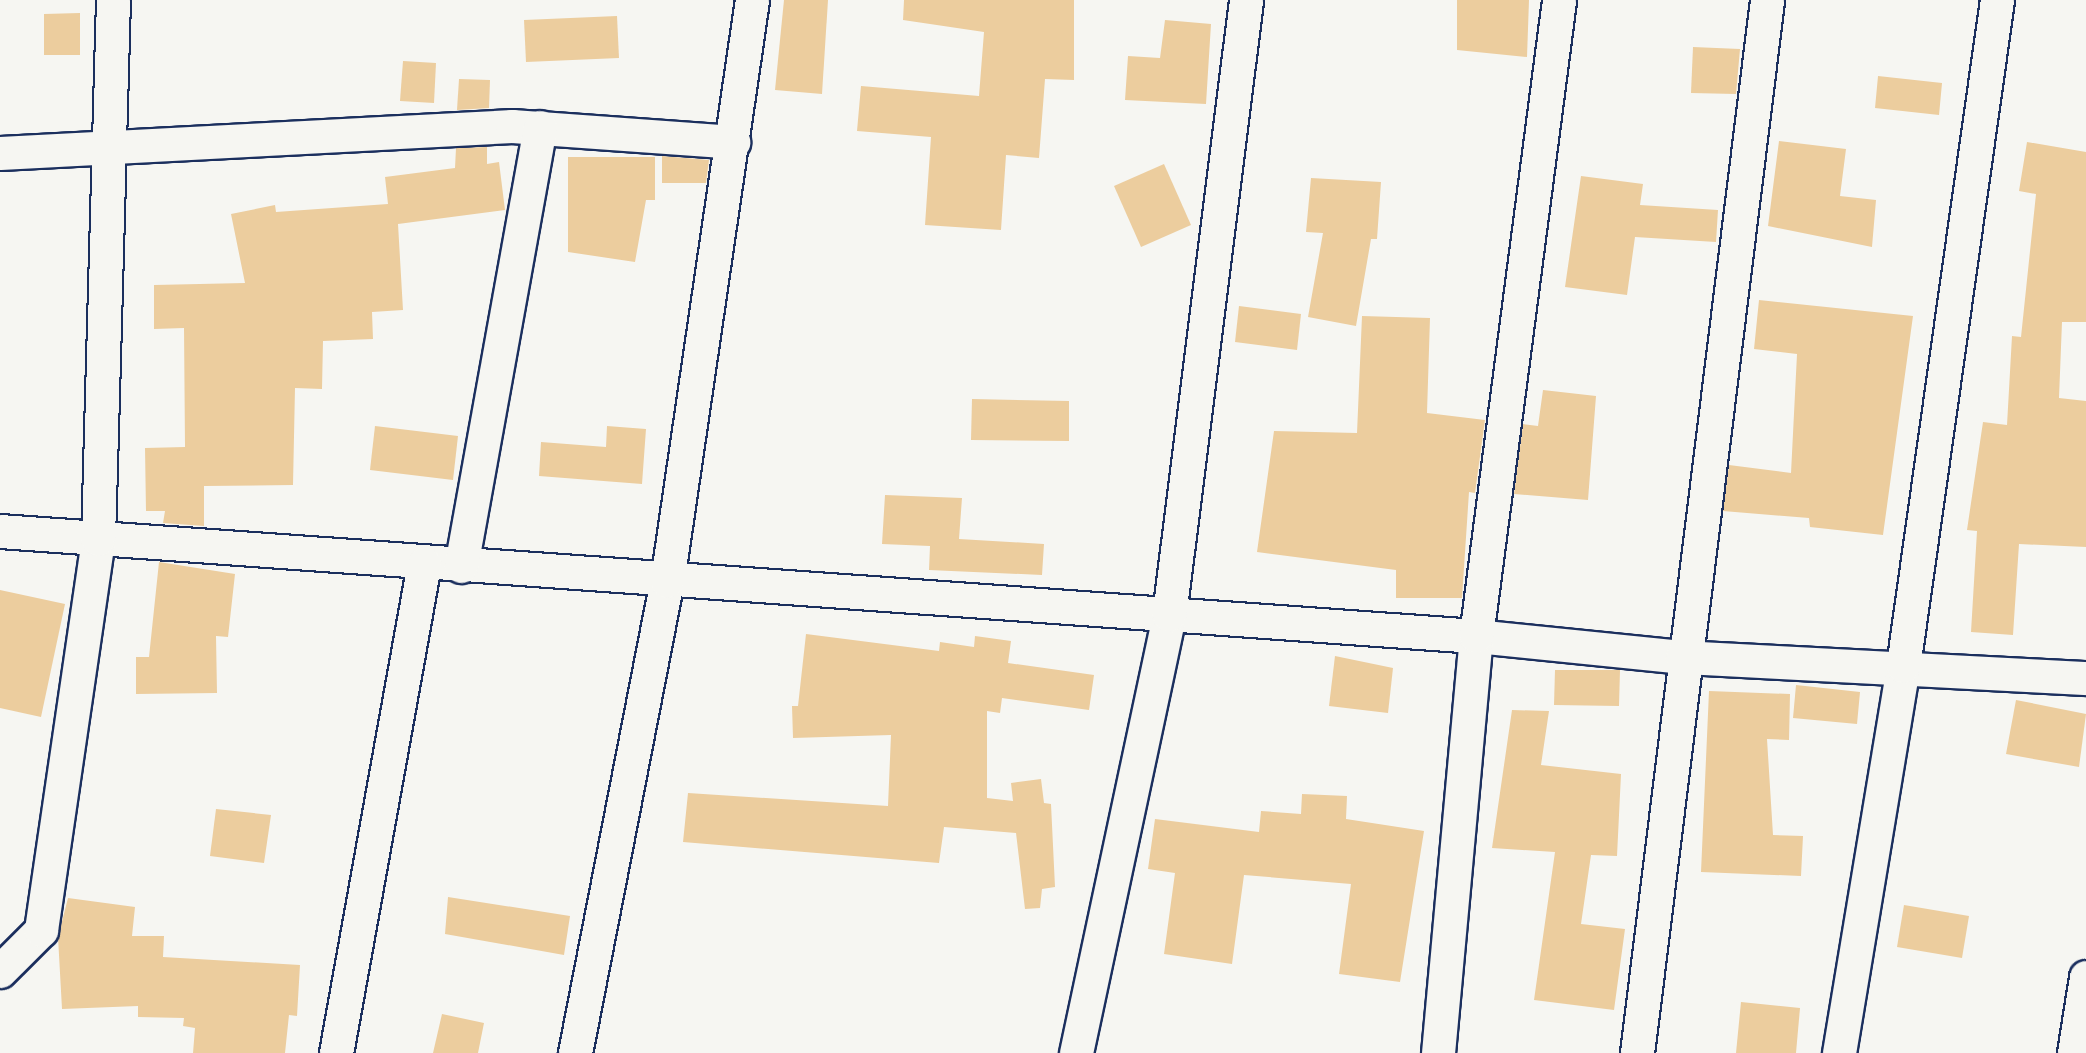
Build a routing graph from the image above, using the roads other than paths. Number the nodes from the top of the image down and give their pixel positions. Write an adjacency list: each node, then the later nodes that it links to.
1 (113, 0): 9 (street)
2 (752, 0): 8 (street)
3 (1246, 0): 16 (street)
4 (1559, 0): 17 (street)
5 (1767, 0): 18 (street)
6 (1997, 0): 19 (street)
7 (540, 127): 8 (street); 9 (street); 14 (street)
8 (733, 142): 15 (street)
9 (113, 150): 10 (street); 12 (street)
10 (0, 153)
11 (0, 531): 12 (street)
12 (98, 539): 13 (street); 21 (street)
13 (424, 564): 14 (street); 23 (street)
14 (461, 566): 15 (street)
15 (667, 582): 16 (street); 24 (street)
16 (1169, 615): 17 (street); 25 (street)
17 (1476, 636): 18 (street); 26 (street)
18 (1682, 657): 19 (street); 27 (street)
19 (1903, 666): 20 (street); 28 (street)
20 (2086, 678)
21 (0, 971)
22 (2086, 977): 29 (street)
23 (336, 1053)
24 (575, 1053)
25 (1076, 1053)
26 (1438, 1053)
27 (1637, 1053)
28 (1839, 1053)
29 (2074, 1053)

